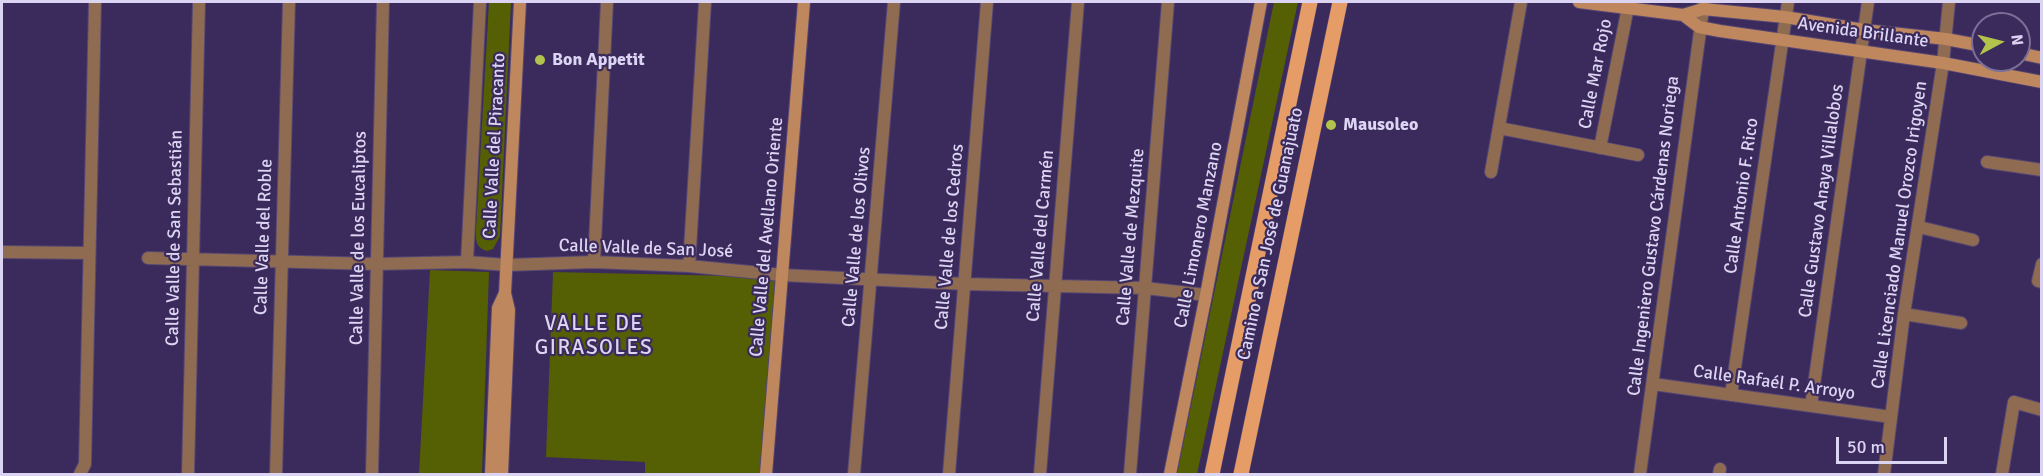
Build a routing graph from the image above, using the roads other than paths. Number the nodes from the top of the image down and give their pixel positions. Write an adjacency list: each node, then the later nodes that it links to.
1 (94, 2): 44 (street)
2 (199, 2): 46 (street, Calle Valle de San Sebastián)
3 (289, 2): 47 (street, Calle Valle del Roble)
4 (383, 2): 50 (street, Calle Valle de los Eucaliptos)
5 (480, 2): 48 (street, Calle Valle del Piracanto)
6 (520, 2): 52 (main road, Calle Valle del Piracanto)
7 (607, 2): 49 (street)
8 (705, 2): 53 (street)
9 (804, 2): 54 (main road, Calle Valle del Avellano Oriente)
10 (894, 2): 55 (street, Calle Valle de los Olivos)
11 (987, 2): 57 (street, Calle Valle de los Cedros)
12 (1078, 2): 58 (street, Calle Valle del Carmén)
13 (1168, 2): 59 (street, Calle Valle de Mezquite)
14 (1261, 2): 61 (main road, Calle Limonero Manzano)
15 (1310, 2): 81 (main road, Camino a San José de Guanajuato)
16 (1340, 2): 82 (main road, Camino a San José de Guanajuato)
17 (1521, 2): 35 (street)
18 (1579, 2): 22 (main road, Avenida Brillante)
19 (1788, 2): 26 (street, Calle Antonio F. Rico)
20 (1868, 2): 28 (street, Calle Gustavo Anaya Villalobos)
21 (1949, 2): 29 (street, Calle Licenciado Manuel Orozco Irigoyen)
22 (1614, 4): 24 (main road, Avenida Brillante)
23 (1703, 5): 25 (main road, Avenida Brillante); 26 (main road, Avenida Brillante); 27 (street, Calle Ingeniero Gustavo Cárdenas Noriega)
24 (1628, 7): 25 (main road, Avenida Brillante); 36 (street, Calle Mar Rojo)
25 (1683, 15): 27 (main road, Avenida Brillante)
26 (1785, 17): 28 (main road, Avenida Brillante); 30 (street, Calle Antonio F. Rico)
27 (1699, 27): 30 (main road, Avenida Brillante); 64 (street, Calle Ingeniero Gustavo Cárdenas Noriega)
28 (1864, 30): 29 (main road, Avenida Brillante); 32 (street, Calle Gustavo Anaya Villalobos)
29 (1946, 39): 31 (main road, Avenida Brillante); 33 (street, Calle Licenciado Manuel Orozco Irigoyen)
30 (1783, 40): 32 (main road, Avenida Brillante); 65 (street, Calle Antonio F. Rico)
31 (1971, 44)
32 (1862, 52): 33 (main road, Avenida Brillante); 66 (street, Calle Gustavo Anaya Villalobos)
33 (1943, 63): 34 (main road, Avenida Brillante); 41 (street, Calle Licenciado Manuel Orozco Irigoyen)
34 (2042, 82)
35 (1498, 128): 36 (street); 40 (street)
36 (1600, 148): 37 (street)
37 (1638, 155)
38 (1987, 162): 39 (street)
39 (2042, 170)
40 (1491, 172)
41 (1919, 227): 42 (street); 62 (street, Calle Licenciado Manuel Orozco Irigoyen)
42 (1973, 240)
43 (2, 252): 44 (street)
44 (88, 253): 69 (street)
45 (148, 258): 46 (street, Calle Valle de San José)
46 (192, 259): 47 (street, Calle Valle de San José); 70 (street, Calle Valle de San Sebastián)
47 (281, 262): 50 (street, Calle Valle de San José); 71 (street, Calle Valle del Roble)
48 (467, 262): 50 (street, Calle Valle de San José); 52 (street, Calle Valle de San José)
49 (594, 262): 52 (street, Calle Valle de San José); 53 (street, Calle Valle de San José)
50 (376, 264): 72 (street, Calle Valle de los Eucaliptos)
51 (2042, 264): 56 (street)
52 (507, 265): 60 (main road, Calle Valle del Piracanto)
53 (689, 266): 54 (street, Calle Valle de San José)
54 (782, 275): 55 (street, Calle Valle de San José); 75 (main road, Calle Valle del Avellano Oriente)
55 (872, 278): 57 (street, Calle Valle de San José); 76 (street, Calle Valle de los Olivos)
56 (2040, 281)
57 (965, 284): 58 (street, Calle Valle de San José); 77 (street, Calle Valle de los Cedros)
58 (1055, 285): 59 (street, Calle Valle de San José); 78 (street, Calle Valle del Carmén)
59 (1145, 288): 61 (street, Calle Valle de San José); 79 (street, Calle Valle de Mezquite)
60 (505, 293): 73 (main road, Calle Valle del Piracanto); 74 (main road, Calle Valle del Piracanto)
61 (1206, 295): 80 (main road, Calle Limonero Manzano)
62 (1904, 314): 63 (street); 68 (street, Calle Licenciado Manuel Orozco Irigoyen)
63 (1960, 323)
64 (1653, 384): 65 (street, Calle Rafaél P. Arroyo); 83 (street, Calle Ingeniero Gustavo Cárdenas Noriega)
65 (1731, 395): 66 (street, Calle Rafaél P. Arroyo)
66 (1811, 406): 68 (street, Calle Rafaél P. Arroyo)
67 (2042, 410): 85 (street)
68 (1891, 417): 84 (street, Calle Licenciado Manuel Orozco Irigoyen)
69 (80, 474)
70 (188, 474)
71 (276, 474)
72 (372, 474)
73 (491, 474)
74 (502, 474)
75 (766, 474)
76 (854, 474)
77 (949, 474)
78 (1040, 474)
79 (1130, 474)
80 (1170, 474)
81 (1212, 474)
82 (1241, 474)
83 (1640, 474)
84 (1884, 474)
85 (2002, 474)

